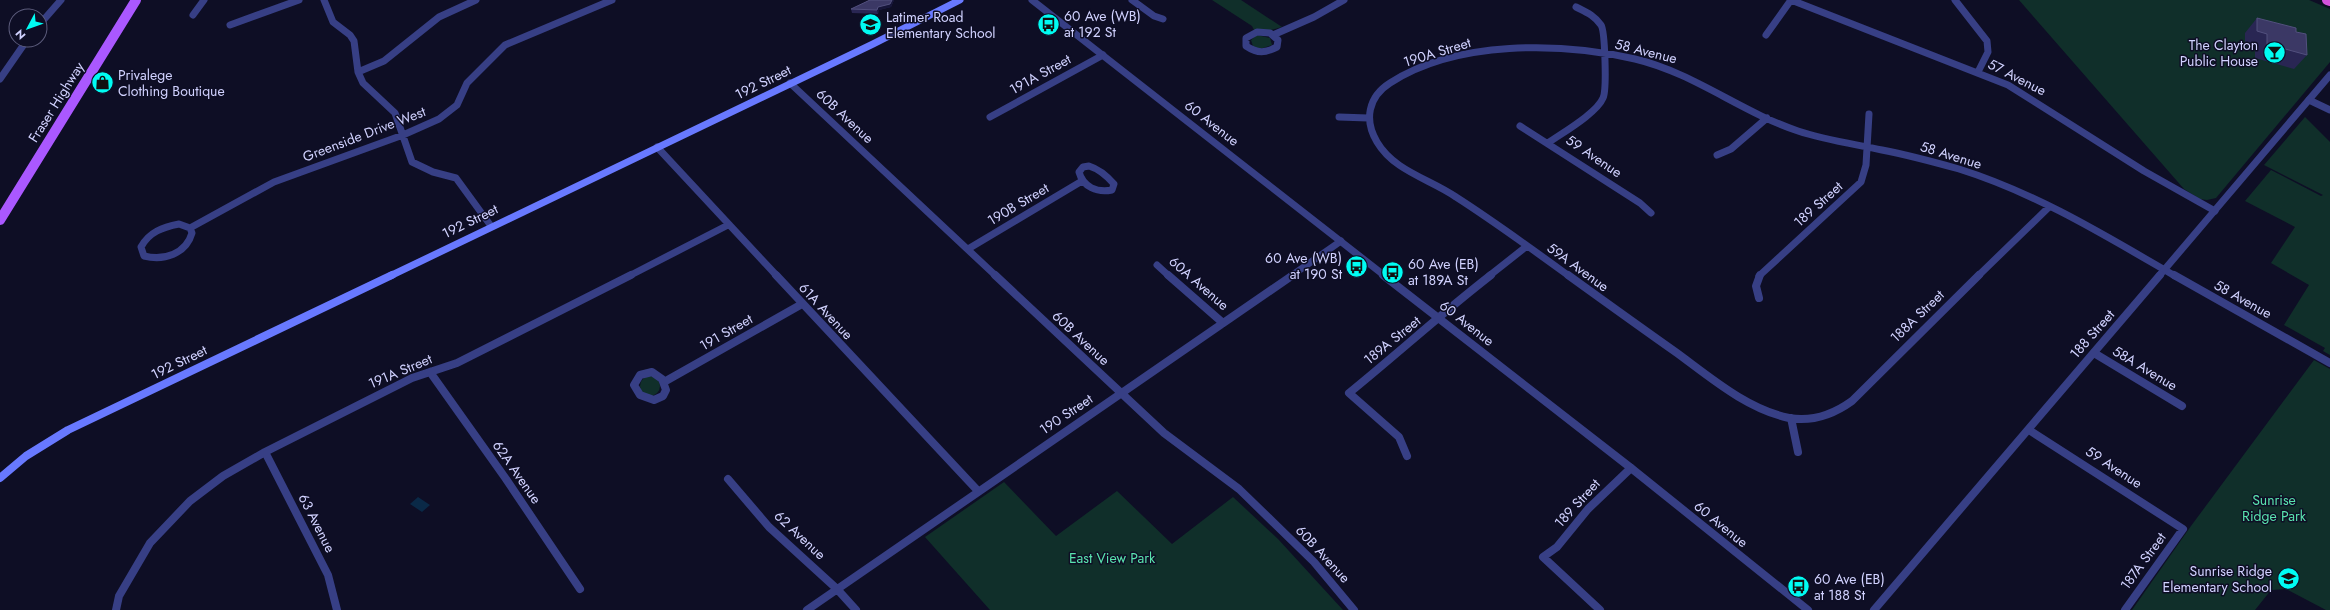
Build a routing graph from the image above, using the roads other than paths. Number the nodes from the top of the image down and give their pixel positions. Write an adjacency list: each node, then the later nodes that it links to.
1 (61, 0): 15 (street)
2 (136, 0): 47 (main road, Fraser Highway)
3 (204, 0): 16 (street)
4 (299, 0): 18 (street)
5 (324, 0): 25 (street)
6 (476, 0): 25 (street)
7 (612, 0): 38 (street, Greenside Drive West)
8 (960, 0): 29 (main road, 192 Street)
9 (1032, 0): 24 (street, 60 Avenue)
10 (1132, 0): 17 (street)
11 (1344, 0): 19 (street)
12 (1791, 0): 20 (street); 26 (street, 57 Avenue)
13 (1955, 0): 26 (street)
14 (1576, 7): 23 (street)
15 (48, 15)
16 (193, 15)
17 (1163, 20)
18 (230, 26)
19 (1274, 35): 19 (street)
20 (1766, 36)
21 (21, 48): 28 (street)
22 (1538, 48): 23 (street, 58 Avenue); 35 (street, 190A Street)
23 (1604, 54): 36 (street, 58 Avenue); 39 (street)
24 (1103, 55): 33 (street, 191A Street); 51 (street, 60 Avenue)
25 (358, 72): 38 (street)
26 (1978, 72): 45 (street, 57 Avenue)
27 (2330, 75): 30 (street, 188 Street)
28 (0, 79)
29 (790, 83): 40 (main road, 192 Street); 53 (street, 60B Avenue)
30 (2309, 100): 31 (street); 45 (street, 188 Street)
31 (2330, 110)
32 (1869, 114): 41 (street, 189 Street)
33 (990, 117)
34 (1338, 118): 35 (street)
35 (1368, 118): 52 (street, 59A Avenue)
36 (1767, 118): 41 (street, 58 Avenue); 42 (street)
37 (1520, 126): 39 (street, 59 Avenue)
38 (403, 135): 49 (street); 50 (street, Greenside Drive West)
39 (1548, 143): 46 (street, 59 Avenue)
40 (657, 147): 48 (street, 61A Avenue); 49 (main road, 192 Street)
41 (1868, 147): 44 (street, 58 Avenue); 56 (street, 189 Street)
42 (1717, 155)
43 (1082, 181): 43 (street); 53 (street, 190B Street)
44 (2049, 206): 55 (street, 58 Avenue); 66 (street, 188A Street)
45 (2215, 211): 55 (street, 188 Street)
46 (1651, 213)
47 (0, 220)
48 (728, 225): 57 (street, 61A Avenue); 62 (street, 191A Street)
49 (490, 226): 72 (main road, 192 Street)
50 (190, 228): 50 (street)
51 (1341, 241): 58 (street, 60 Avenue); 59 (street, 190 Street)
52 (1527, 246): 58 (street, 189A Street); 66 (street, 59A Avenue)
53 (968, 249): 64 (street, 60B Avenue)
54 (1157, 265): 59 (street, 60A Avenue)
55 (2165, 270): 60 (street, 188 Street); 61 (street, 58 Avenue)
56 (1760, 298)
57 (802, 304): 63 (street, 191 Street); 74 (street, 61A Avenue)
58 (1438, 318): 70 (street, 189A Street); 71 (street, 60 Avenue)
59 (1223, 323): 64 (street, 190 Street)
60 (2094, 353): 65 (street, 58A Avenue); 67 (street, 188 Street)
61 (2330, 363)
62 (430, 372): 68 (street, 191A Street); 77 (street, 62A Avenue)
63 (664, 382)
64 (1121, 394): 74 (street, 190 Street); 82 (street, 60B Avenue)
65 (2182, 406)
66 (1791, 418): 69 (street)
67 (2029, 430): 75 (street, 59 Avenue); 85 (street, 188 Street)
68 (265, 452): 78 (street, 191A Street); 79 (street, 63 Avenue)
69 (1798, 452)
70 (1407, 456)
71 (1631, 468): 83 (street, 189 Street); 84 (street, 60 Avenue)
72 (0, 478)
73 (728, 479): 76 (street, 62 Avenue)
74 (978, 491): 76 (street, 190 Street)
75 (2183, 529): 86 (street, 187A Street)
76 (837, 589): 80 (street, 190 Street); 81 (street, 62 Avenue)
77 (580, 590)
78 (116, 610)
79 (337, 610)
80 (807, 610)
81 (856, 610)
82 (1354, 610)
83 (1600, 610)
84 (1808, 610)
85 (1874, 610)
86 (2125, 610)

